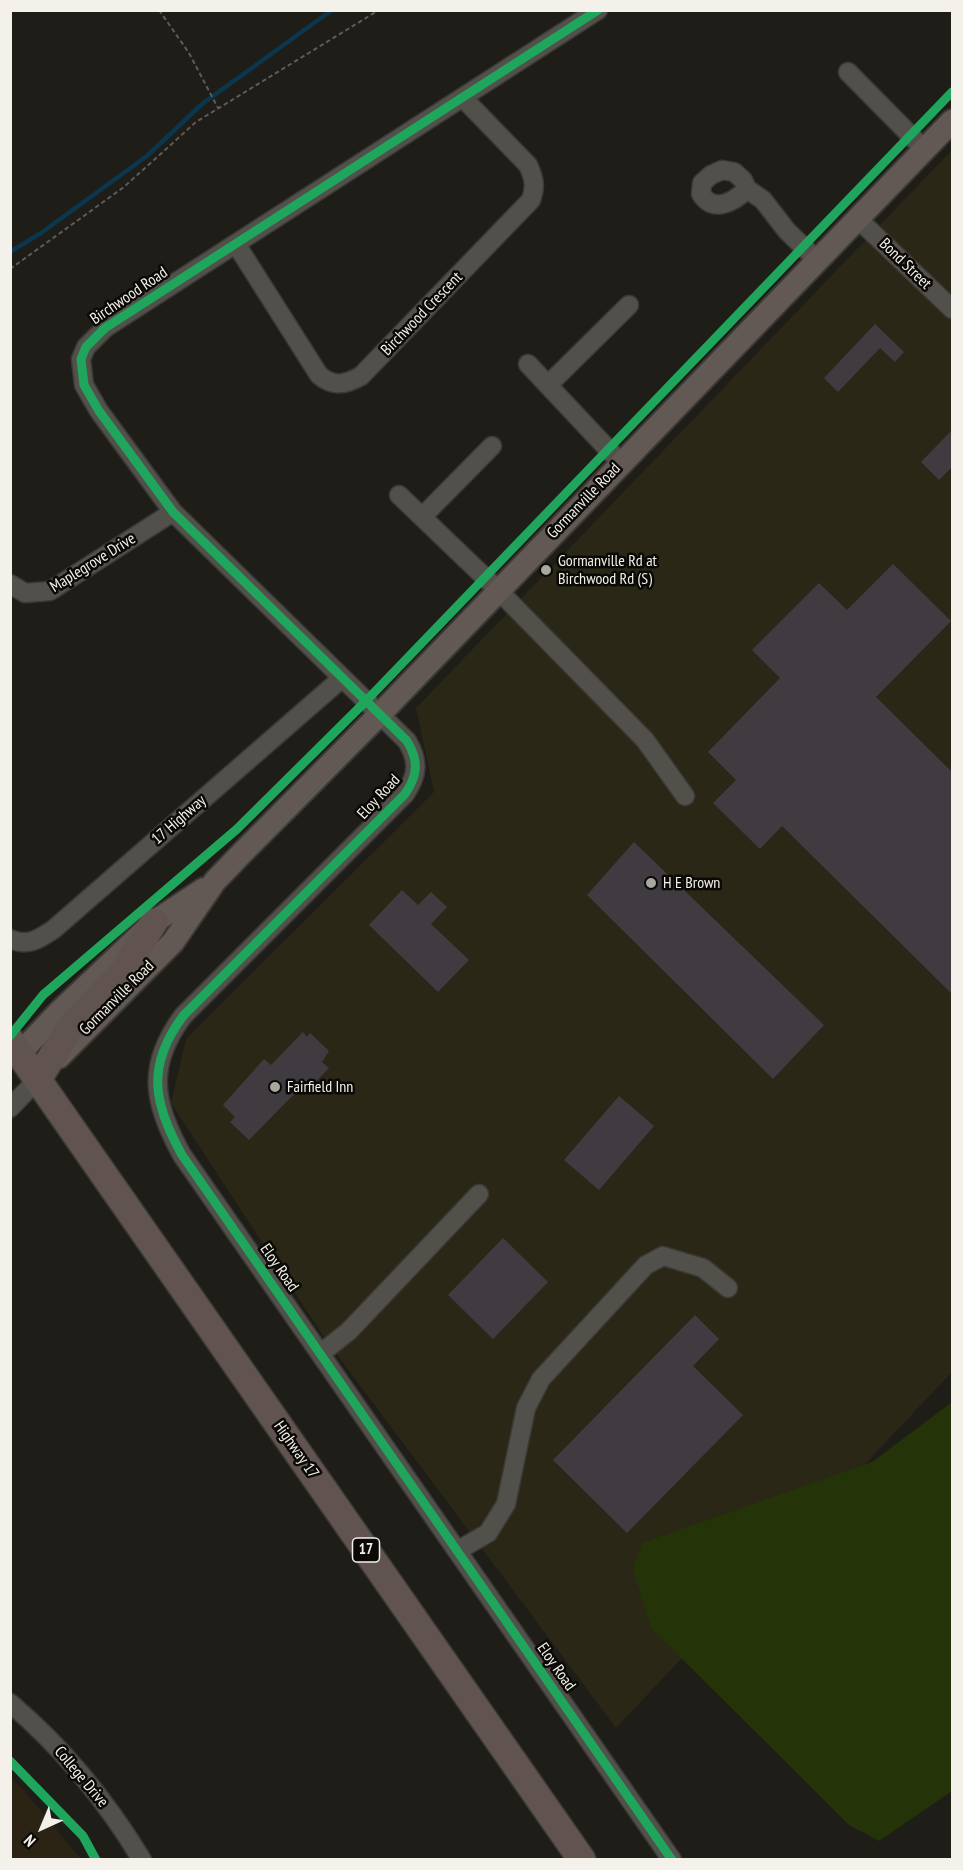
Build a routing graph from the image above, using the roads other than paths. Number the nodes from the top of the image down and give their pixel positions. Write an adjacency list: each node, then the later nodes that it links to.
1 (598, 10): 3 (street, Birchwood Road)
2 (848, 72): 5 (street)
3 (463, 98): 8 (street, Birchwood Road); 8 (street, Birchwood Crescent)
4 (952, 121): 5 (main road, Gormanville Road)
5 (925, 150): 7 (main road, Gormanville Road)
6 (747, 189): 9 (street)
7 (858, 219): 9 (main road, Gormanville Road); 11 (street, Bond Street)
8 (236, 244): 17 (street, Birchwood Road)
9 (818, 261): 15 (main road, Gormanville Road)
10 (629, 305): 13 (street)
11 (952, 309)
12 (528, 364): 13 (street)
13 (548, 385): 15 (street)
14 (492, 446): 18 (street)
15 (621, 463): 20 (main road, Gormanville Road)
16 (399, 495): 18 (street)
17 (173, 512): 19 (street, Maplegrove Drive); 21 (street, Birchwood Road)
18 (422, 517): 20 (street)
19 (10, 584)
20 (498, 590): 22 (main road, Gormanville Road); 23 (street)
21 (340, 679): 22 (street, Birchwood Road); 26 (street, 17 Highway)
22 (379, 715): 24 (main road, Gormanville Road); 32 (street, Eloy Road)
23 (685, 796)
24 (215, 881): 25 (main road, Gormanville Road); 28 (main road, Gormanville Road)
25 (154, 922): 27 (main road, Gormanville Road); 28 (highway)
26 (10, 939)
27 (14, 1052): 28 (highway, Highway 17 / 17)
28 (38, 1079): 29 (street, Gormanville Road); 36 (highway, Highway 17 / 17)
29 (10, 1108)
30 (479, 1194): 32 (street)
31 (728, 1288): 33 (street)
32 (320, 1353): 33 (street, Eloy Road)
33 (457, 1551): 37 (street, Eloy Road)
34 (10, 1703): 35 (street, College Drive)
35 (142, 1860)
36 (582, 1860)
37 (672, 1860)

